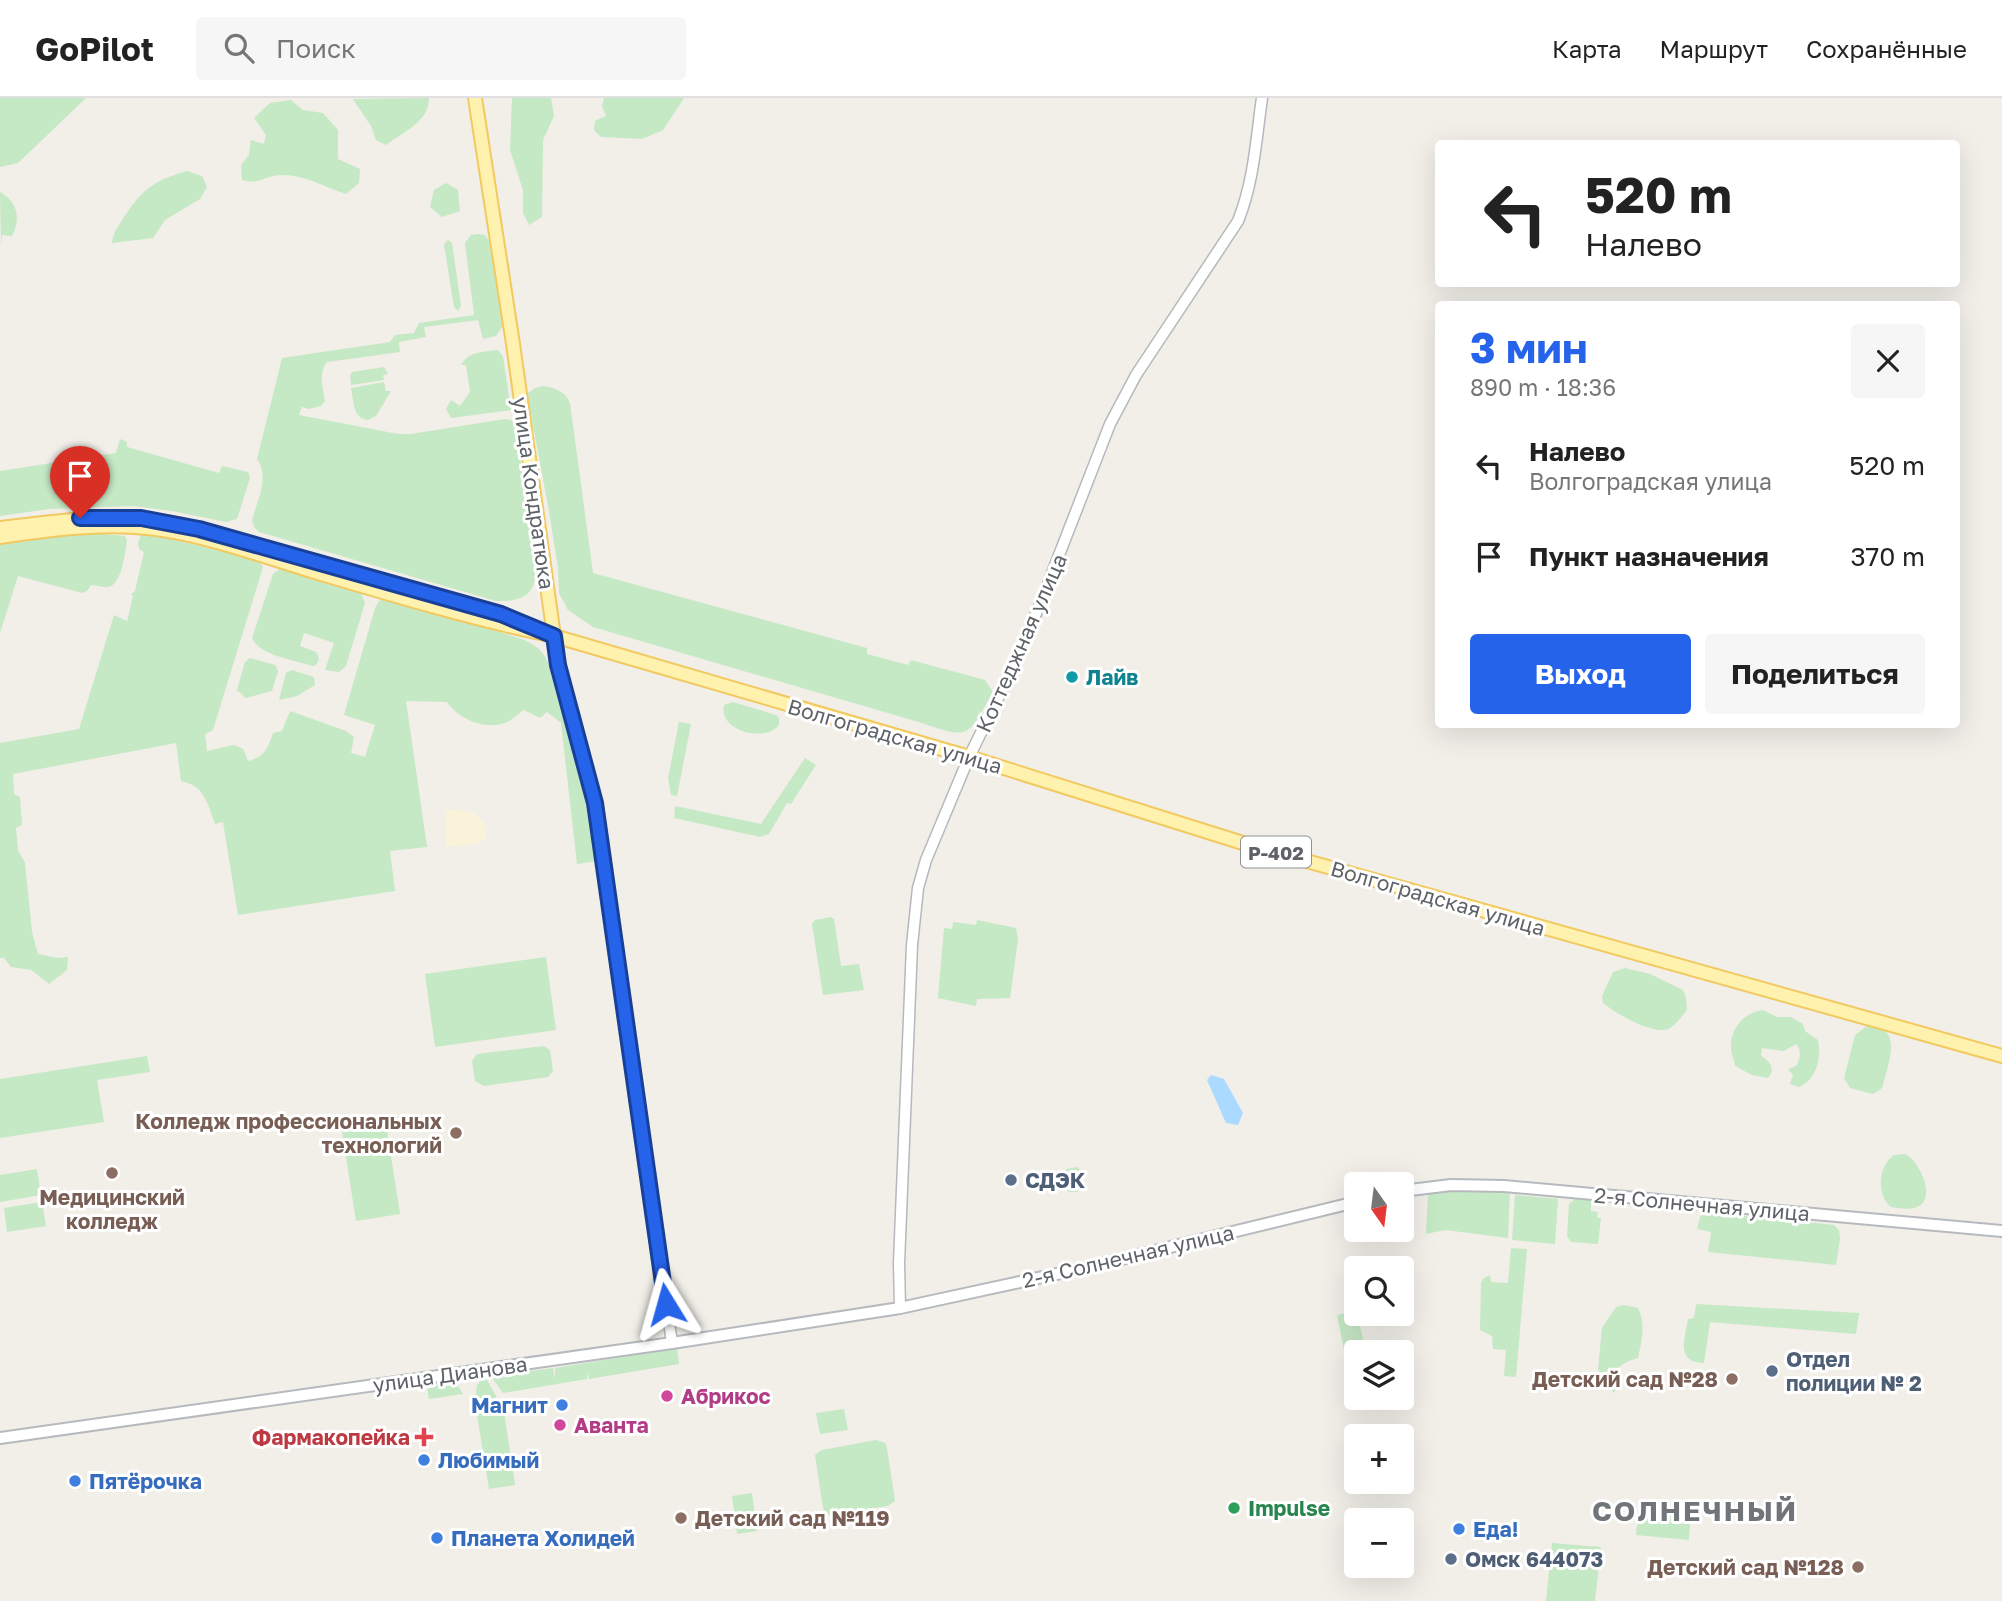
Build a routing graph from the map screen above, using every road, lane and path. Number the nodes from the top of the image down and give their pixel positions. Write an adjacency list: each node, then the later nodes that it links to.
1 (475, 98): 5 (main road, улица Кондратюка)
2 (1262, 98): 6 (street, Коттеджная улица)
3 (0, 528): 5 (main road, Волгоградская улица)
4 (0, 537): 5 (main road, Волгоградская улица)
5 (554, 636): 6 (main road, Волгоградская улица / Р-402); 12 (street, улица Кондратюка)
6 (968, 757): 7 (main road, Волгоградская улица / Р-402); 11 (street, Коттеджная улица)
7 (2002, 1056)
8 (1414, 1190): 10 (main road, 2-я Солнечная улица)
9 (1344, 1205): 11 (main road, 2-я Солнечная улица)
10 (2002, 1231)
11 (900, 1308): 12 (main road, улица Дианова)
12 (672, 1343): 13 (main road, улица Дианова)
13 (0, 1438)

